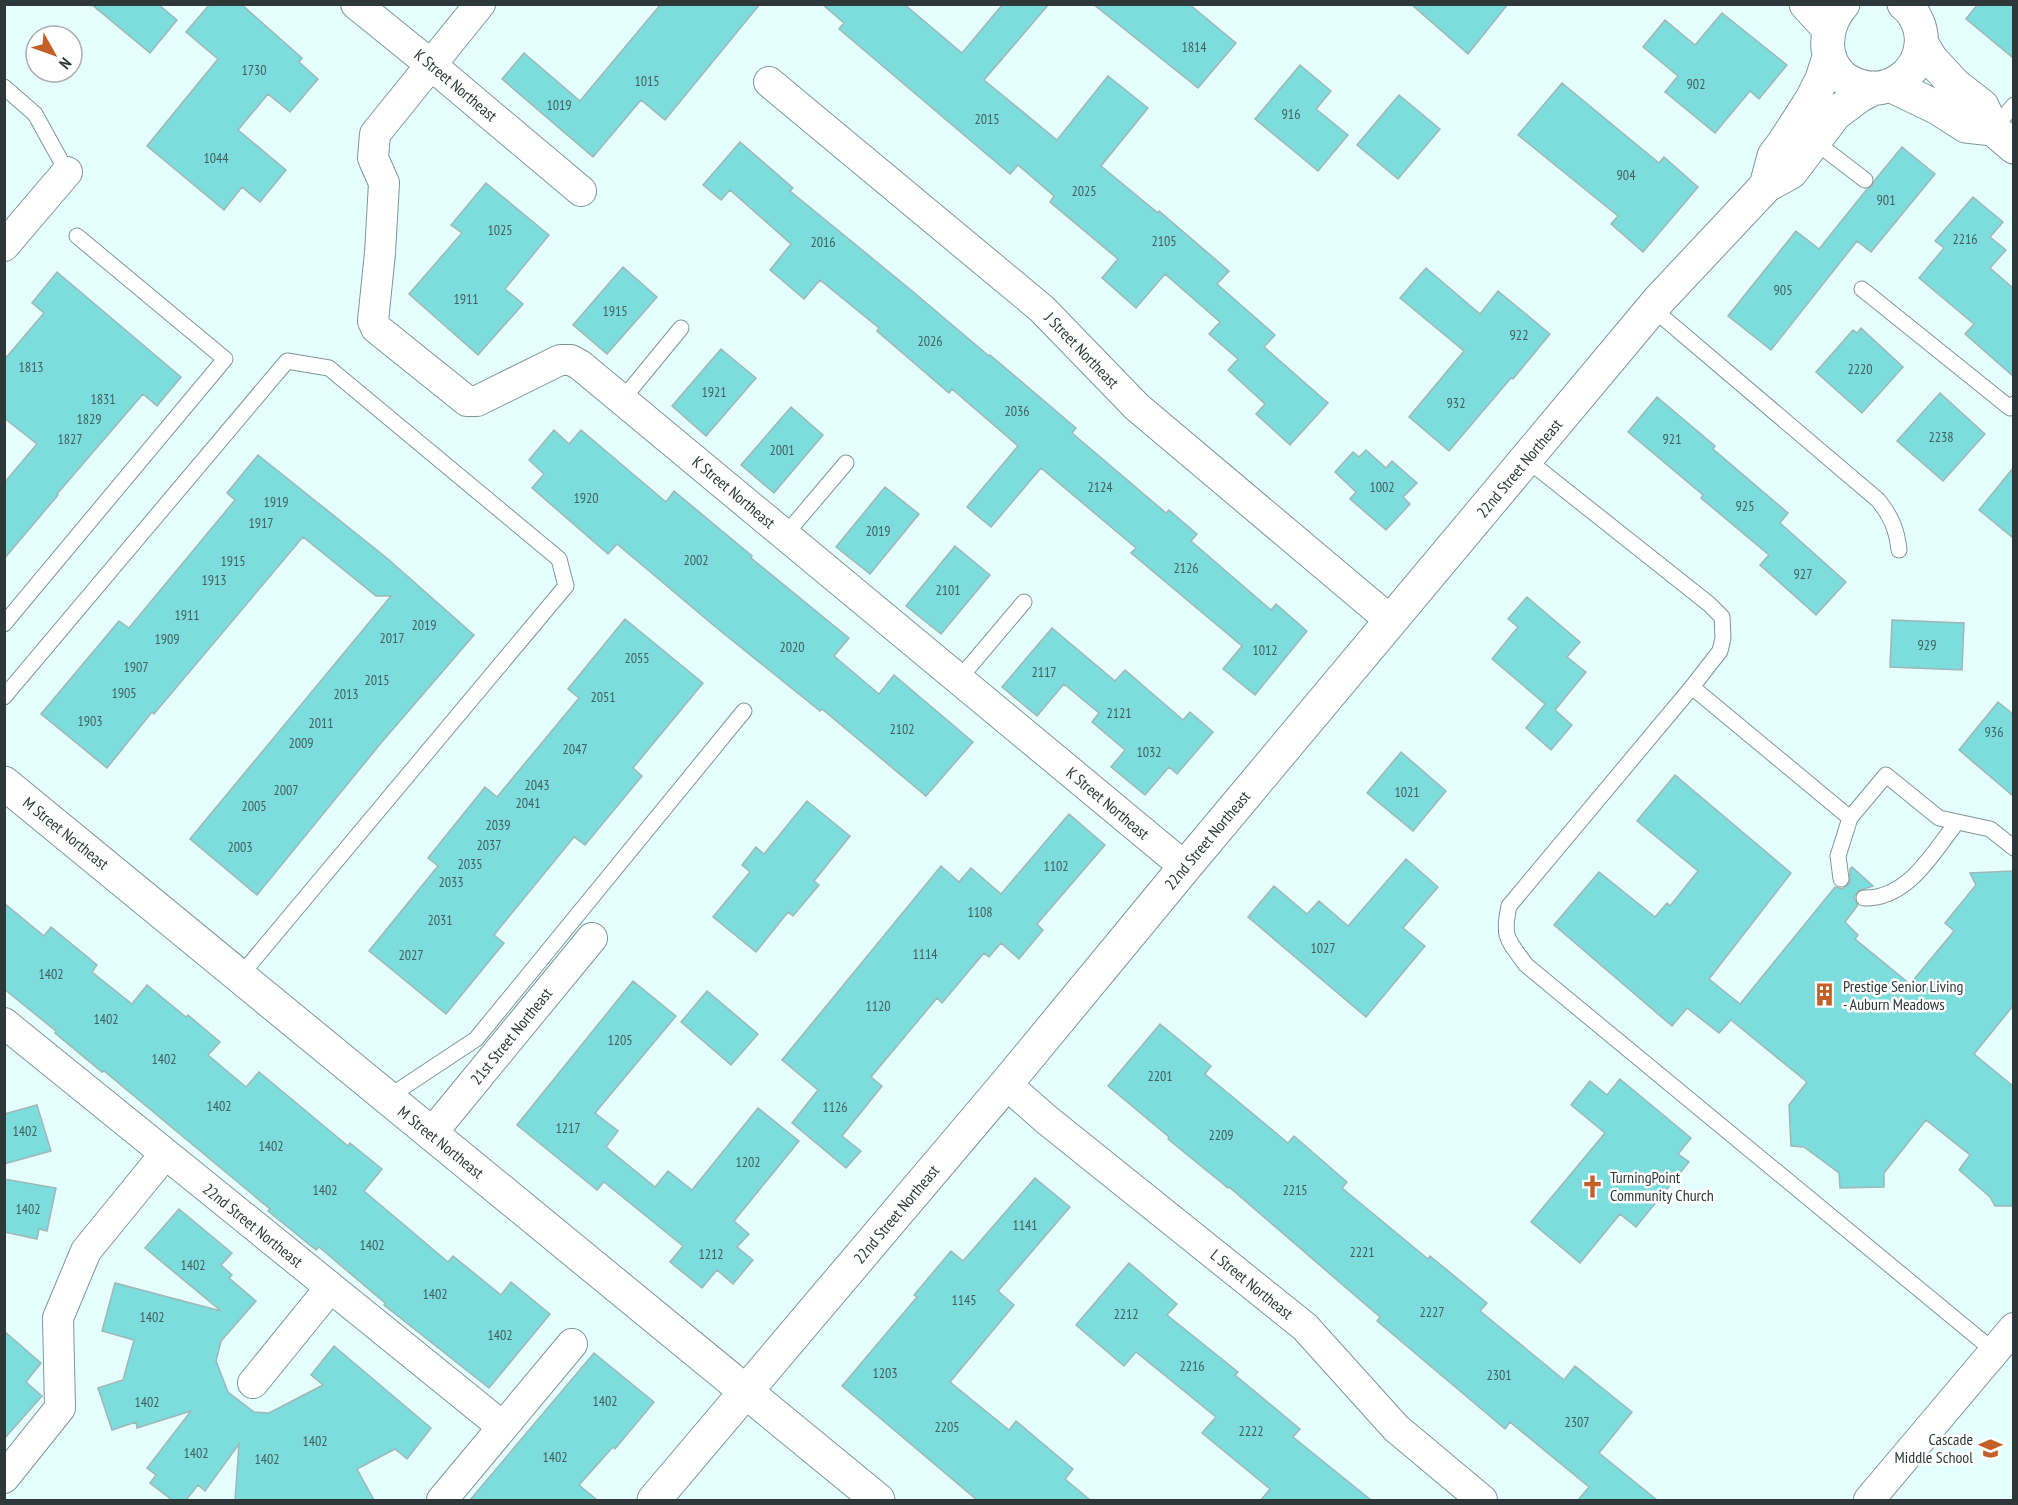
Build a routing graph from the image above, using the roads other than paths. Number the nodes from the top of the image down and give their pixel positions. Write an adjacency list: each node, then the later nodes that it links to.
1 (356, 4): 8 (street, K Street Northeast)
2 (480, 4): 8 (street)
3 (1806, 4): 6 (street)
4 (1904, 4): 7 (street)
5 (1933, 4): 7 (street)
6 (1834, 30): 11 (street); 16 (street, 22nd Street Northeast)
7 (1921, 39): 11 (street, 22nd Street Northeast); 12 (street)
8 (430, 64): 17 (street, K Street Northeast); 23 (street, K Street Northeast)
9 (769, 82): 30 (street, J Street Northeast)
10 (4, 87): 14 (lane)
11 (1882, 87): 12 (street); 13 (street, 22nd Street Northeast)
12 (2007, 127)
13 (1814, 141): 15 (lane); 16 (street, 22nd Street Northeast)
14 (66, 172): 19 (street)
15 (1865, 180)
16 (1766, 186): 21 (street, 22nd Street Northeast)
17 (582, 191)
18 (77, 236): 31 (lane)
19 (4, 246)
20 (1862, 289): 24 (lane)
21 (1652, 308): 25 (street, 22nd Street Northeast); 28 (lane)
22 (681, 328): 23 (lane)
23 (622, 399): 27 (street, K Street Northeast)
24 (2013, 404)
25 (1526, 459): 30 (street, 22nd Street Northeast); 33 (lane)
26 (846, 463): 27 (lane)
27 (785, 535): 32 (street, K Street Northeast)
28 (1899, 550)
29 (1024, 602): 32 (lane)
30 (1391, 621): 40 (street, 22nd Street Northeast)
31 (4, 624)
32 (959, 679): 40 (street, K Street Northeast)
33 (1692, 687): 37 (lane); 53 (lane)
34 (4, 697): 44 (lane)
35 (744, 711): 47 (lane)
36 (4, 783): 44 (street, M Street Northeast)
37 (1850, 818): 38 (lane); 41 (lane)
38 (1957, 822): 39 (lane); 42 (lane)
39 (2013, 848)
40 (1185, 867): 46 (street, 22nd Street Northeast)
41 (1841, 879)
42 (1864, 898)
43 (592, 938): 48 (street, 21st Street Northeast)
44 (240, 976): 47 (street, M Street Northeast)
45 (5, 1025): 49 (street, 22nd Street Northeast)
46 (1006, 1084): 55 (street, 22nd Street Northeast); 61 (street, L Street Northeast)
47 (387, 1098): 48 (street, M Street Northeast)
48 (431, 1134): 55 (street, M Street Northeast)
49 (165, 1154): 50 (street, 22nd Street Northeast); 57 (street)
50 (330, 1288): 54 (street); 56 (street, 22nd Street Northeast)
51 (2013, 1328): 53 (street)
52 (572, 1344): 56 (street)
53 (1994, 1351): 62 (street)
54 (252, 1383)
55 (745, 1391): 59 (street, 22nd Street Northeast); 60 (street, M Street Northeast)
56 (502, 1427): 58 (street)
57 (4, 1478)
58 (442, 1500)
59 (654, 1500)
60 (878, 1500)
61 (1482, 1500)
62 (1869, 1500)

